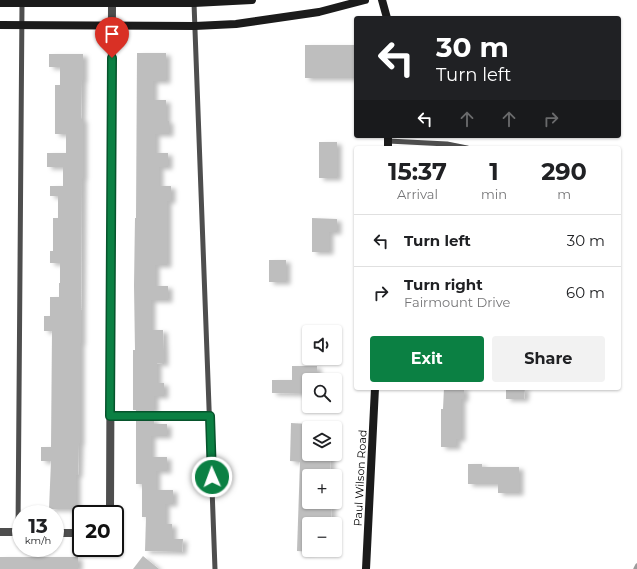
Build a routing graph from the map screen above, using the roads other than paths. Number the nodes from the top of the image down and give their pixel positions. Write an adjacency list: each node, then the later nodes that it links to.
1 (252, 0): 7 (main road)
2 (365, 0): 13 (main road)
3 (382, 0): 9 (main road)
4 (27, 2): 6 (main road); 8 (main road); 11 (lane)
5 (123, 2): 7 (main road); 8 (main road)
6 (0, 3)
7 (194, 3): 13 (lane)
8 (112, 4): 12 (street)
9 (386, 16)
10 (0, 25): 11 (main road)
11 (22, 25): 12 (main road); 19 (lane)
12 (112, 25): 13 (main road); 17 (street)
13 (195, 26): 18 (lane)
14 (388, 142): 15 (lane)
15 (457, 146)
16 (375, 390): 24 (main road, Paul Wilson Road)
17 (110, 416): 18 (lane); 20 (street)
18 (210, 416): 23 (lane)
19 (20, 505)
20 (110, 505)
21 (0, 532): 22 (street)
22 (12, 532)
23 (215, 569)
24 (366, 569)

